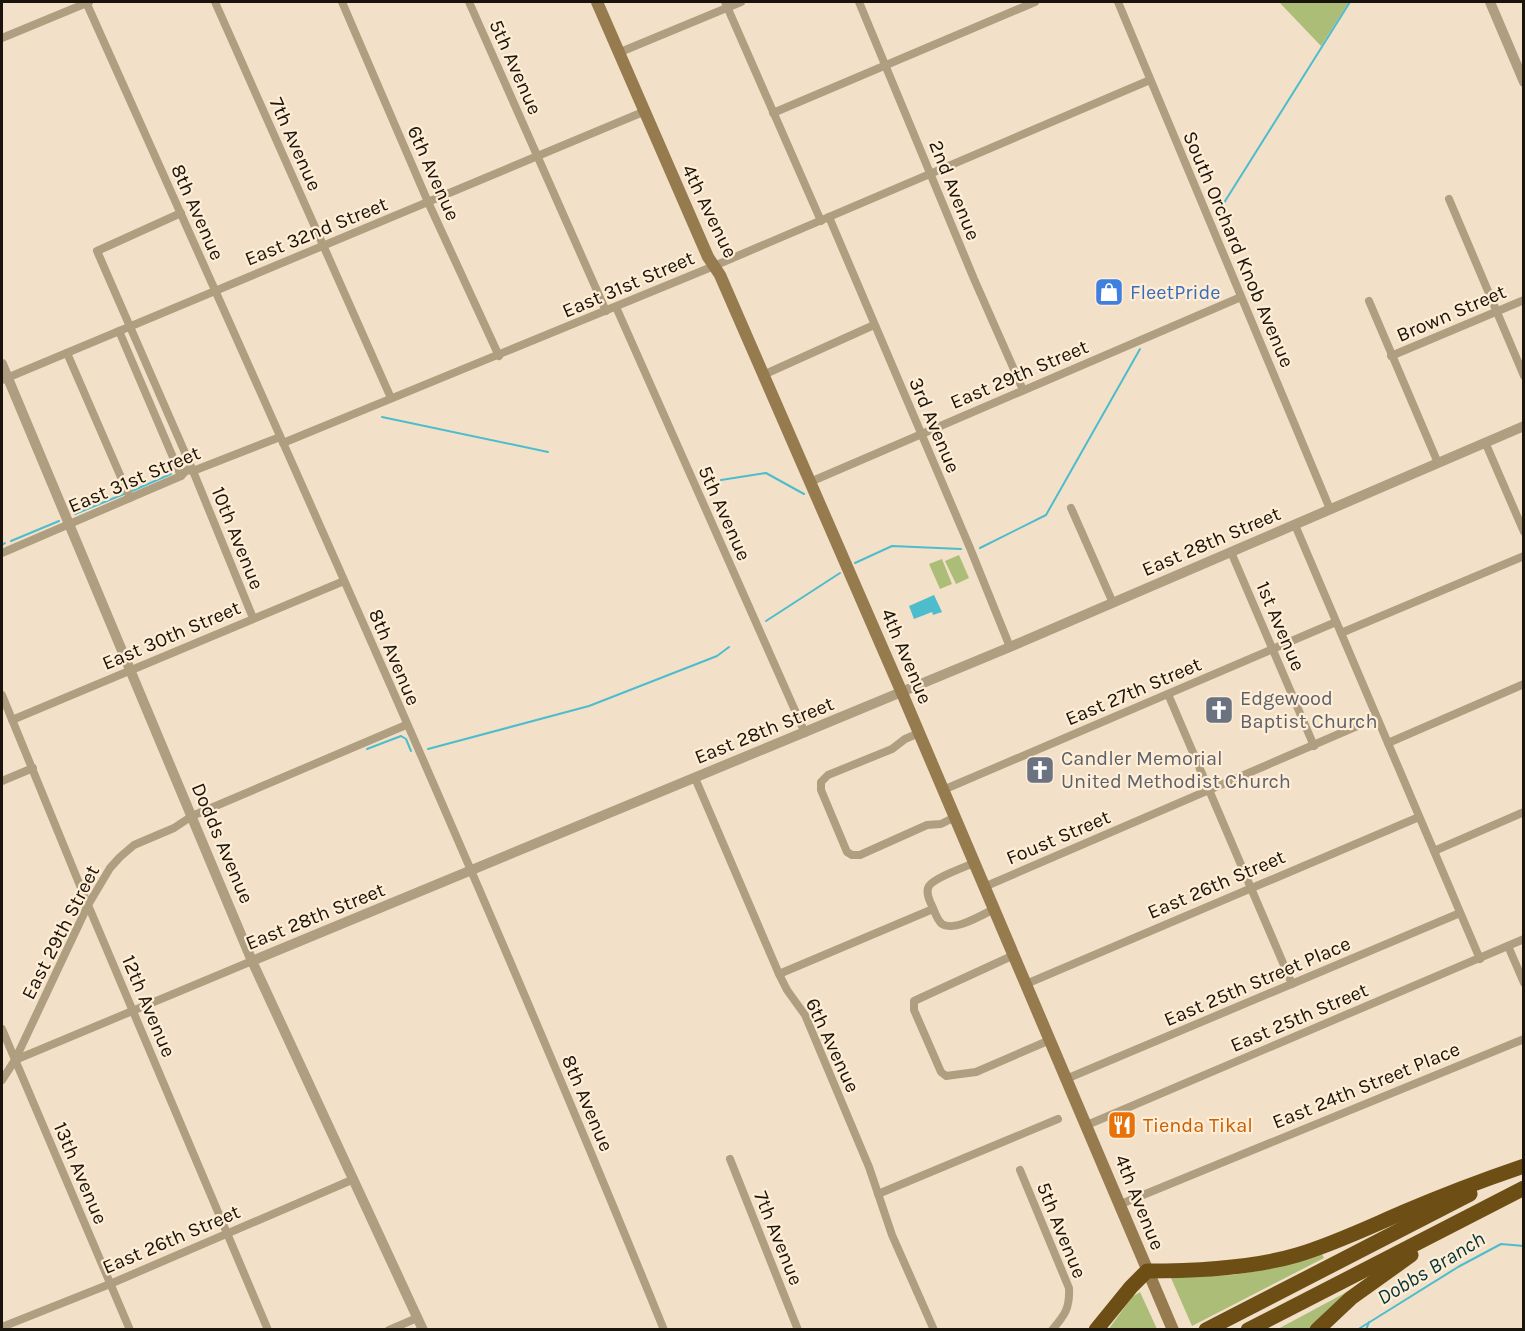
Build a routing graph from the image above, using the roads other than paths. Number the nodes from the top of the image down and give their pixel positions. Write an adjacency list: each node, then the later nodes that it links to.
1 (87, 2): 12 (street); 23 (street, 8th Avenue)
2 (215, 2): 25 (street, 7th Avenue)
3 (342, 2): 22 (street, 6th Avenue)
4 (469, 2): 19 (street, 5th Avenue)
5 (597, 2): 13 (main road, 4th Avenue)
6 (741, 2): 11 (street)
7 (859, 2): 14 (street, 2nd Avenue)
8 (1035, 2): 14 (street)
9 (1118, 2): 15 (street, South Orchard Knob Avenue)
10 (1490, 2): 16 (street)
11 (727, 4): 13 (street); 18 (street, 3rd Avenue)
12 (2, 38)
13 (618, 53): 17 (main road, 4th Avenue)
14 (886, 66): 18 (street); 20 (street, 2nd Avenue)
15 (1150, 80): 20 (street, East 31st Street); 28 (street, South Orchard Knob Avenue)
16 (1524, 82)
17 (643, 112): 19 (street, East 32nd Street); 26 (main road, 4th Avenue)
18 (773, 113): 24 (street, 3rd Avenue)
19 (537, 158): 22 (street, East 32nd Street); 32 (street, 5th Avenue)
20 (931, 174): 24 (street, East 31st Street); 44 (street, 2nd Avenue)
21 (1449, 199): 33 (street)
22 (428, 202): 25 (street, East 32nd Street); 38 (street, 6th Avenue)
23 (181, 213): 27 (street, 8th Avenue); 35 (street)
24 (825, 219): 26 (street, East 31st Street); 34 (street, 3rd Avenue)
25 (322, 245): 27 (street, East 32nd Street); 45 (street, 7th Avenue)
26 (714, 266): 31 (street, East 31st Street); 41 (main road, 4th Avenue)
27 (215, 291): 35 (street, East 32nd Street); 48 (street, 8th Avenue)
28 (1241, 297): 44 (street, East 29th Street); 56 (street, South Orchard Knob Avenue)
29 (1524, 300): 33 (street, Brown Street)
30 (1369, 301): 39 (street)
31 (616, 307): 32 (street, East 31st Street); 79 (street, 5th Avenue)
32 (606, 311): 38 (street, East 31st Street)
33 (1496, 312): 39 (street, Brown Street); 42 (street)
34 (874, 325): 41 (street); 47 (street, 3rd Avenue)
35 (129, 327): 36 (street, East 32nd Street); 51 (street, 10th Avenue)
36 (119, 331): 37 (street, East 32nd Street); 52 (street)
37 (67, 353): 43 (street, East 32nd Street); 54 (street)
38 (499, 356): 45 (street, East 31st Street)
39 (1391, 356): 50 (street)
40 (2, 364): 43 (street, Dodds Avenue)
41 (763, 375): 53 (main road, 4th Avenue)
42 (1524, 376)
43 (4, 379): 57 (street, Dodds Avenue)
44 (1023, 390): 47 (street, East 29th Street)
45 (391, 398): 48 (street, East 31st Street)
46 (1524, 426): 49 (street, East 28th Street)
47 (921, 433): 53 (street, East 29th Street); 68 (street, 3rd Avenue)
48 (281, 440): 51 (street, East 31st Street); 63 (street, 8th Avenue)
49 (1485, 442): 50 (street, East 28th Street); 59 (street)
50 (1438, 463): 56 (street, East 28th Street)
51 (193, 471): 52 (street, East 31st Street); 65 (street, 10th Avenue)
52 (181, 476): 54 (street, East 31st Street)
53 (810, 482): 72 (main road, 4th Avenue)
54 (130, 498): 57 (street, East 31st Street)
55 (1071, 508): 64 (street)
56 (1330, 509): 58 (street, East 28th Street)
57 (69, 525): 61 (street, East 31st Street); 70 (street, Dodds Avenue)
58 (1295, 525): 60 (street, East 28th Street); 66 (street)
59 (1524, 532)
60 (1231, 552): 64 (street, East 28th Street); 69 (street, 1st Avenue)
61 (2, 553)
62 (1524, 556): 67 (street)
63 (344, 581): 65 (street, East 30th Street); 77 (street, 8th Avenue)
64 (1113, 603): 68 (street, East 28th Street)
65 (253, 618): 70 (street, East 30th Street)
66 (1336, 622): 67 (street); 69 (street, East 27th Street)
67 (1341, 633): 75 (street)
68 (1010, 647): 72 (street, East 28th Street)
69 (1273, 648): 73 (street, East 27th Street); 81 (street, 1st Avenue)
70 (130, 670): 76 (street, East 30th Street); 88 (street, Dodds Avenue)
71 (1524, 684): 80 (street)
72 (902, 693): 78 (main road, 4th Avenue); 79 (street, East 28th Street)
73 (1168, 694): 85 (street, East 27th Street); 86 (street)
74 (2, 695): 76 (street, 12th Avenue)
75 (1376, 718): 80 (street); 81 (street, Foust Street)
76 (12, 720): 82 (street, 12th Avenue)
77 (406, 724): 88 (street, East 29th Street); 93 (street, 8th Avenue)
78 (919, 733): 85 (main road, 4th Avenue); 89 (street)
79 (805, 734): 83 (street, East 28th Street)
80 (1388, 743): 90 (street)
81 (1314, 746): 86 (street, Foust Street)
82 (33, 768): 84 (street); 96 (street, 12th Avenue)
83 (695, 778): 93 (street, East 28th Street); 105 (street, 6th Avenue)
84 (2, 781)
85 (943, 790): 89 (main road, 4th Avenue)
86 (1209, 791): 94 (street, Foust Street); 95 (street)
87 (1524, 812): 91 (street)
88 (192, 816): 96 (street, East 29th Street); 104 (street, Dodds Avenue)
89 (955, 817): 92 (main road, 4th Avenue)
90 (1419, 817): 91 (street); 95 (street, East 26th Street)
91 (1434, 851): 99 (street)
92 (974, 863): 94 (main road, 4th Avenue); 97 (street)
93 (471, 871): 104 (street, East 28th Street); 136 (street, 8th Avenue)
94 (984, 887): 98 (main road, 4th Avenue)
95 (1251, 887): 107 (street, East 26th Street); 108 (street)
96 (88, 905): 109 (street, 12th Avenue); 113 (street, East 29th Street)
97 (933, 909): 98 (street); 105 (street)
98 (994, 909): 102 (main road, 4th Avenue)
99 (1460, 913): 103 (street); 108 (street, East 25th Street Place)
100 (1524, 939): 101 (street, East 25th Street)
101 (1508, 946): 103 (street, East 25th Street); 106 (street)
102 (1014, 955): 107 (main road, 4th Avenue); 112 (street)
103 (1480, 959): 117 (street, East 25th Street)
104 (252, 961): 109 (street, East 28th Street); 121 (street, Dodds Avenue)
105 (779, 974): 123 (street, 6th Avenue)
106 (1524, 983)
107 (1026, 984): 112 (main road, 4th Avenue)
108 (1292, 984): 114 (street, East 25th Street Place)
109 (134, 1011): 113 (street, East 28th Street); 126 (street, 12th Avenue)
110 (2, 1029): 113 (street, 13th Avenue)
111 (1524, 1039): 124 (street, East 24th Street Place)
112 (1050, 1040): 114 (main road, 4th Avenue)
113 (15, 1060): 115 (street, East 29th Street); 128 (street, 13th Avenue)
114 (1066, 1079): 117 (main road, 4th Avenue)
115 (2, 1080)
116 (1058, 1119): 123 (street)
117 (1087, 1125): 124 (main road, 4th Avenue)
118 (730, 1159): 131 (street, 7th Avenue)
119 (1524, 1166): 127 (highway); 141 (highway)
120 (1020, 1170): 138 (street, 5th Avenue)
121 (354, 1179): 126 (street, East 26th Street); 129 (street, Dodds Avenue)
122 (1524, 1188): 125 (highway)
123 (878, 1194): 137 (street, 6th Avenue)
124 (1121, 1204): 127 (main road, 4th Avenue)
125 (1451, 1226): 142 (highway); 143 (highway)
126 (227, 1232): 128 (street, East 26th Street); 133 (street, 12th Avenue)
127 (1147, 1271): 139 (highway); 140 (main road, 4th Avenue)
128 (110, 1284): 130 (street, East 26th Street); 132 (street, 13th Avenue)
129 (417, 1318): 134 (street); 135 (street, Dodds Avenue)
130 (2, 1327)
131 (796, 1327)
132 (130, 1329)
133 (268, 1329)
134 (389, 1329)
135 (423, 1329)
136 (664, 1329)
137 (934, 1329)
138 (1052, 1329)
139 (1096, 1329)
140 (1173, 1329)
141 (1207, 1329)
142 (1248, 1329)
143 (1317, 1329)

